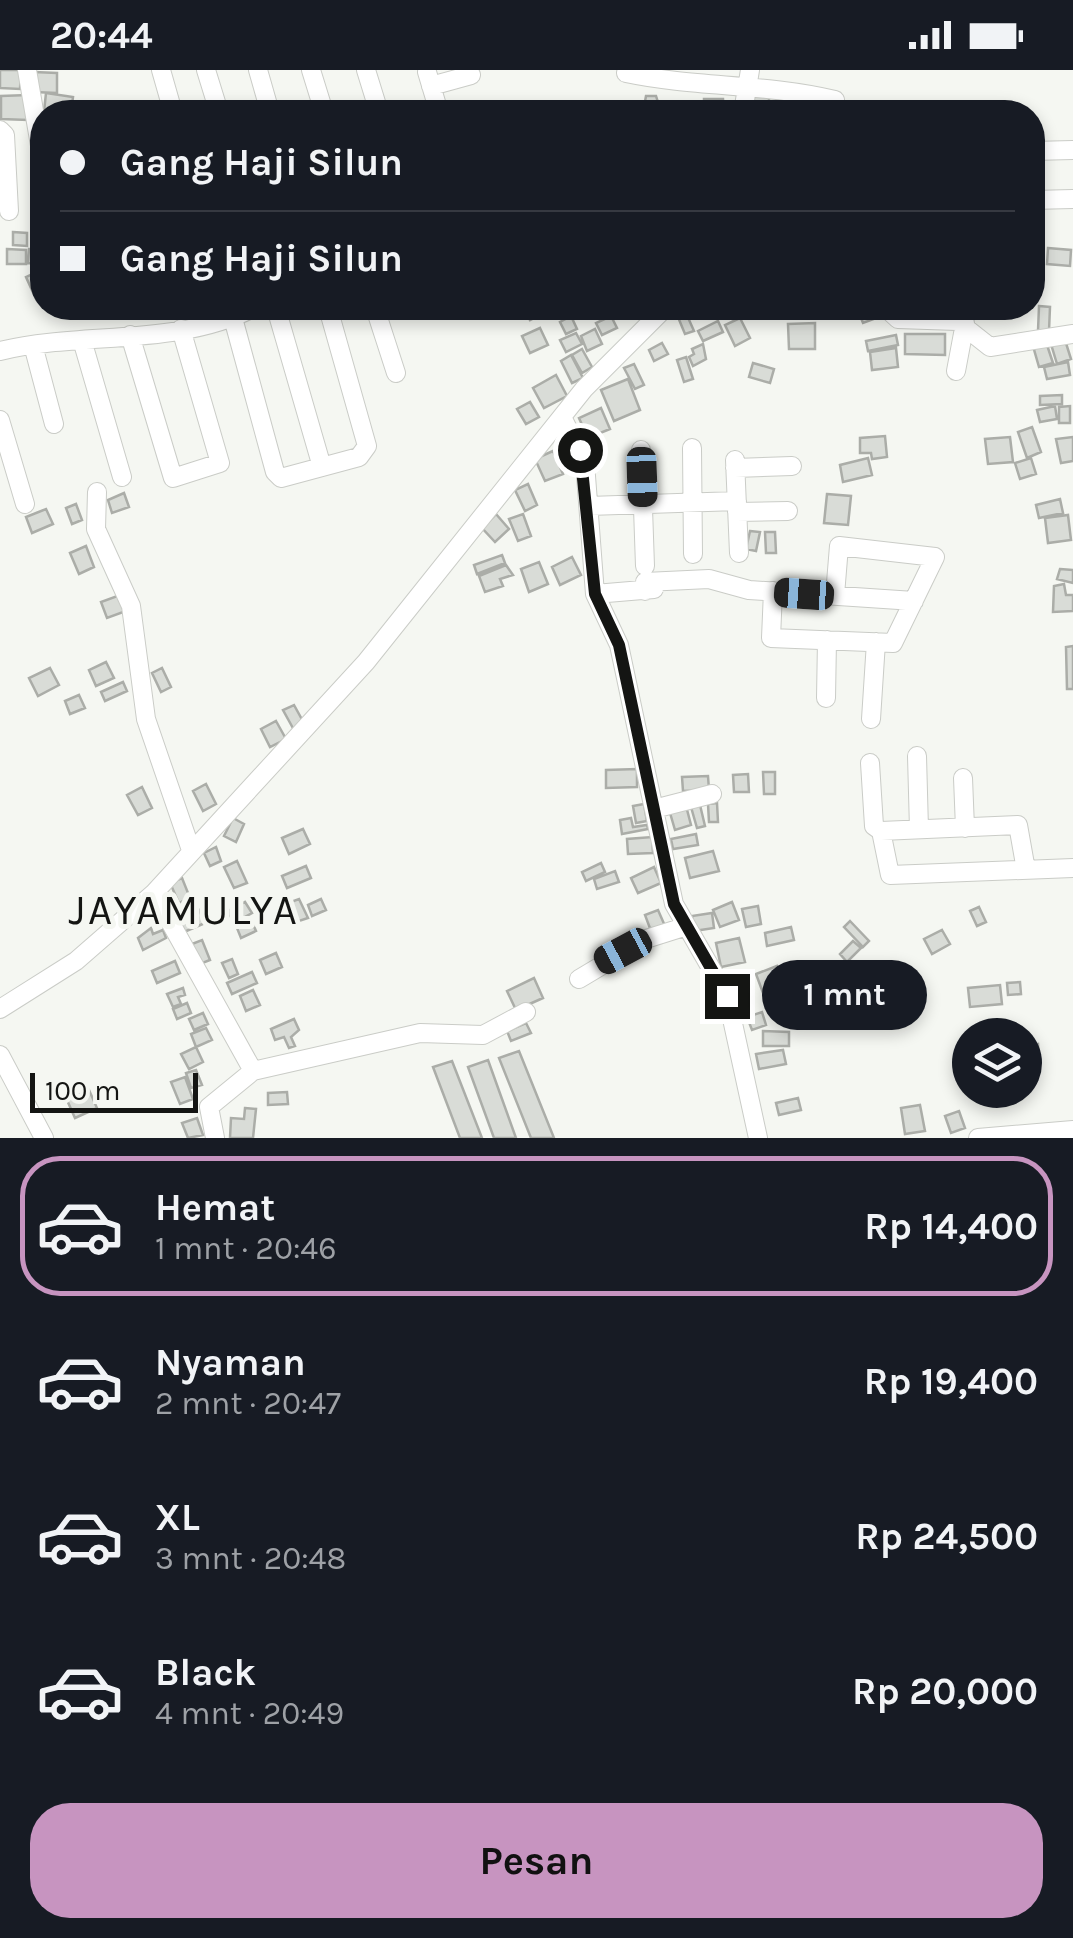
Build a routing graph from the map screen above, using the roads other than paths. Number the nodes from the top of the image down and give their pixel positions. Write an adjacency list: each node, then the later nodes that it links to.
1 (27, 70): 10 (street)
2 (160, 70): 11 (street)
3 (206, 70): 12 (street)
4 (258, 70): 13 (street)
5 (311, 70): 14 (street)
6 (366, 70): 15 (street)
7 (626, 73): 9 (street)
8 (471, 75): 16 (street)
9 (749, 77): 17 (street)
10 (32, 100)
11 (169, 100)
12 (215, 100)
13 (267, 100)
14 (320, 100)
15 (375, 100)
16 (435, 100)
17 (835, 100)
18 (0, 130): 23 (street)
19 (1073, 150): 20 (street)
20 (1045, 151)
21 (1073, 199): 22 (street)
22 (1045, 200)
23 (10, 211)
24 (214, 320): 32 (street)
25 (243, 320): 46 (street)
26 (279, 320): 46 (street)
27 (331, 320): 46 (street)
28 (379, 320): 39 (street)
29 (654, 320): 40 (street)
30 (898, 320): 31 (street)
31 (965, 323): 33 (street); 38 (street)
32 (181, 330): 34 (street); 34 (street)
33 (1073, 334)
34 (130, 335): 35 (street)
35 (82, 340): 36 (street); 47 (street)
36 (33, 345): 37 (street); 42 (street)
37 (0, 351)
38 (956, 370)
39 (396, 373)
40 (562, 417): 52 (street); 74 (street)
41 (0, 420): 50 (street)
42 (54, 424)
43 (692, 448): 49 (street)
44 (641, 450): 51 (street)
45 (792, 466): 53 (street)
46 (322, 467)
47 (122, 477)
48 (97, 492): 74 (street)
49 (692, 503): 51 (street); 53 (street); 55 (street)
50 (24, 504)
51 (643, 504): 52 (street); 57 (street)
52 (589, 506): 59 (street)
53 (737, 507): 54 (street); 56 (street)
54 (788, 511)
55 (694, 554)
56 (738, 554)
57 (645, 566)
58 (772, 592): 59 (street); 60 (street); 62 (street)
59 (595, 594): 70 (street)
60 (835, 596): 61 (street); 61 (street)
61 (914, 600): 63 (street)
62 (827, 640): 63 (street); 64 (street)
63 (876, 642): 65 (street)
64 (826, 698)
65 (871, 719)
66 (917, 756): 72 (street)
67 (870, 763): 73 (street)
68 (963, 778): 71 (street)
69 (712, 794): 70 (street)
70 (654, 809): 78 (street)
71 (965, 828): 72 (street); 76 (street)
72 (919, 829): 73 (street)
73 (881, 831): 76 (street)
74 (191, 850): 77 (street)
75 (1073, 868): 76 (street)
76 (1026, 870)
77 (154, 892): 80 (street); 83 (street)
78 (684, 926): 79 (street); 87 (street)
79 (580, 979)
80 (0, 1009)
81 (526, 1012): 83 (street)
82 (0, 1055): 85 (street)
83 (253, 1071): 86 (street)
84 (1073, 1130): 88 (street)
85 (44, 1138)
86 (215, 1138)
87 (758, 1138)
88 (978, 1138)

